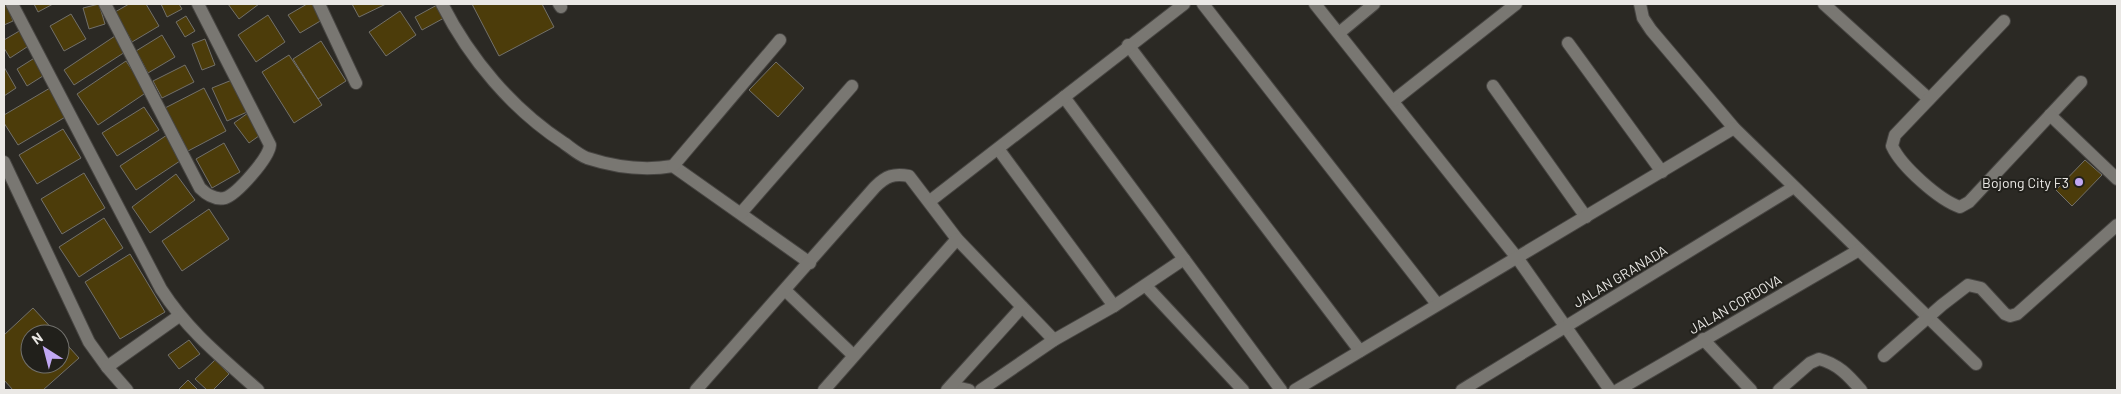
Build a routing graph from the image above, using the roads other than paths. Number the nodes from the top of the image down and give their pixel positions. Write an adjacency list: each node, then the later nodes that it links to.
1 (12, 4): 47 (street)
2 (105, 4): 3 (street)
3 (198, 4)
4 (318, 4): 19 (street)
5 (442, 4): 29 (street)
6 (1184, 4): 17 (street)
7 (1203, 4): 44 (street)
8 (1315, 4): 14 (street)
9 (1374, 4): 14 (street)
10 (1516, 4): 24 (street)
11 (1640, 4): 26 (street)
12 (1824, 4): 23 (street)
13 (2004, 21): 23 (street)
14 (1338, 33): 24 (street)
15 (780, 40): 29 (street)
16 (1568, 43): 30 (street)
17 (1128, 46): 22 (street); 52 (street)
18 (2081, 82): 25 (street)
19 (356, 84)
20 (852, 86): 34 (street)
21 (1493, 86): 35 (street)
22 (1064, 97): 27 (street); 40 (street)
23 (1929, 99): 25 (street)
24 (1393, 100): 39 (street)
25 (2050, 115): 31 (street)
26 (1734, 128): 30 (street); 32 (street)
27 (999, 150): 33 (street); 45 (street)
28 (4, 162): 56 (street)
29 (673, 166): 34 (street)
30 (1662, 172): 35 (street)
31 (2117, 179)
32 (1794, 187): 38 (street); 49 (street, JALAN GRANADA)
33 (930, 201): 37 (street); 41 (street)
34 (741, 213): 41 (street)
35 (1586, 217): 39 (street)
36 (2117, 225): 48 (street)
37 (957, 239): 46 (street); 53 (street)
38 (1858, 250): 48 (street); 50 (street, JALAN CORDOVA)
39 (1518, 259): 44 (street); 49 (street)
40 (1184, 260): 42 (street); 66 (street)
41 (810, 263): 43 (street)
42 (1146, 286): 45 (street); 65 (street)
43 (786, 291): 53 (street); 61 (street)
44 (1437, 304): 52 (street)
45 (1114, 306): 51 (street)
46 (1022, 307): 51 (street); 57 (street)
47 (178, 316): 56 (street); 60 (street)
48 (1928, 318): 54 (street); 55 (street)
49 (1566, 327): 68 (street, JALAN GRANADA); 69 (street)
50 (1703, 339): 58 (street, JALAN CORDOVA); 70 (street)
51 (1054, 340): 64 (street)
52 (1360, 351): 67 (street)
53 (853, 355): 62 (street)
54 (1884, 356)
55 (1976, 364)
56 (107, 367): 59 (street)
57 (949, 388): 63 (street)
58 (1626, 388)
59 (127, 390)
60 (258, 390)
61 (696, 390)
62 (824, 390)
63 (969, 390)
64 (981, 390)
65 (1243, 390)
66 (1280, 390)
67 (1295, 390)
68 (1462, 390)
69 (1610, 390)
70 (1751, 390)
71 (1779, 390): 72 (street)
72 (1861, 390)

